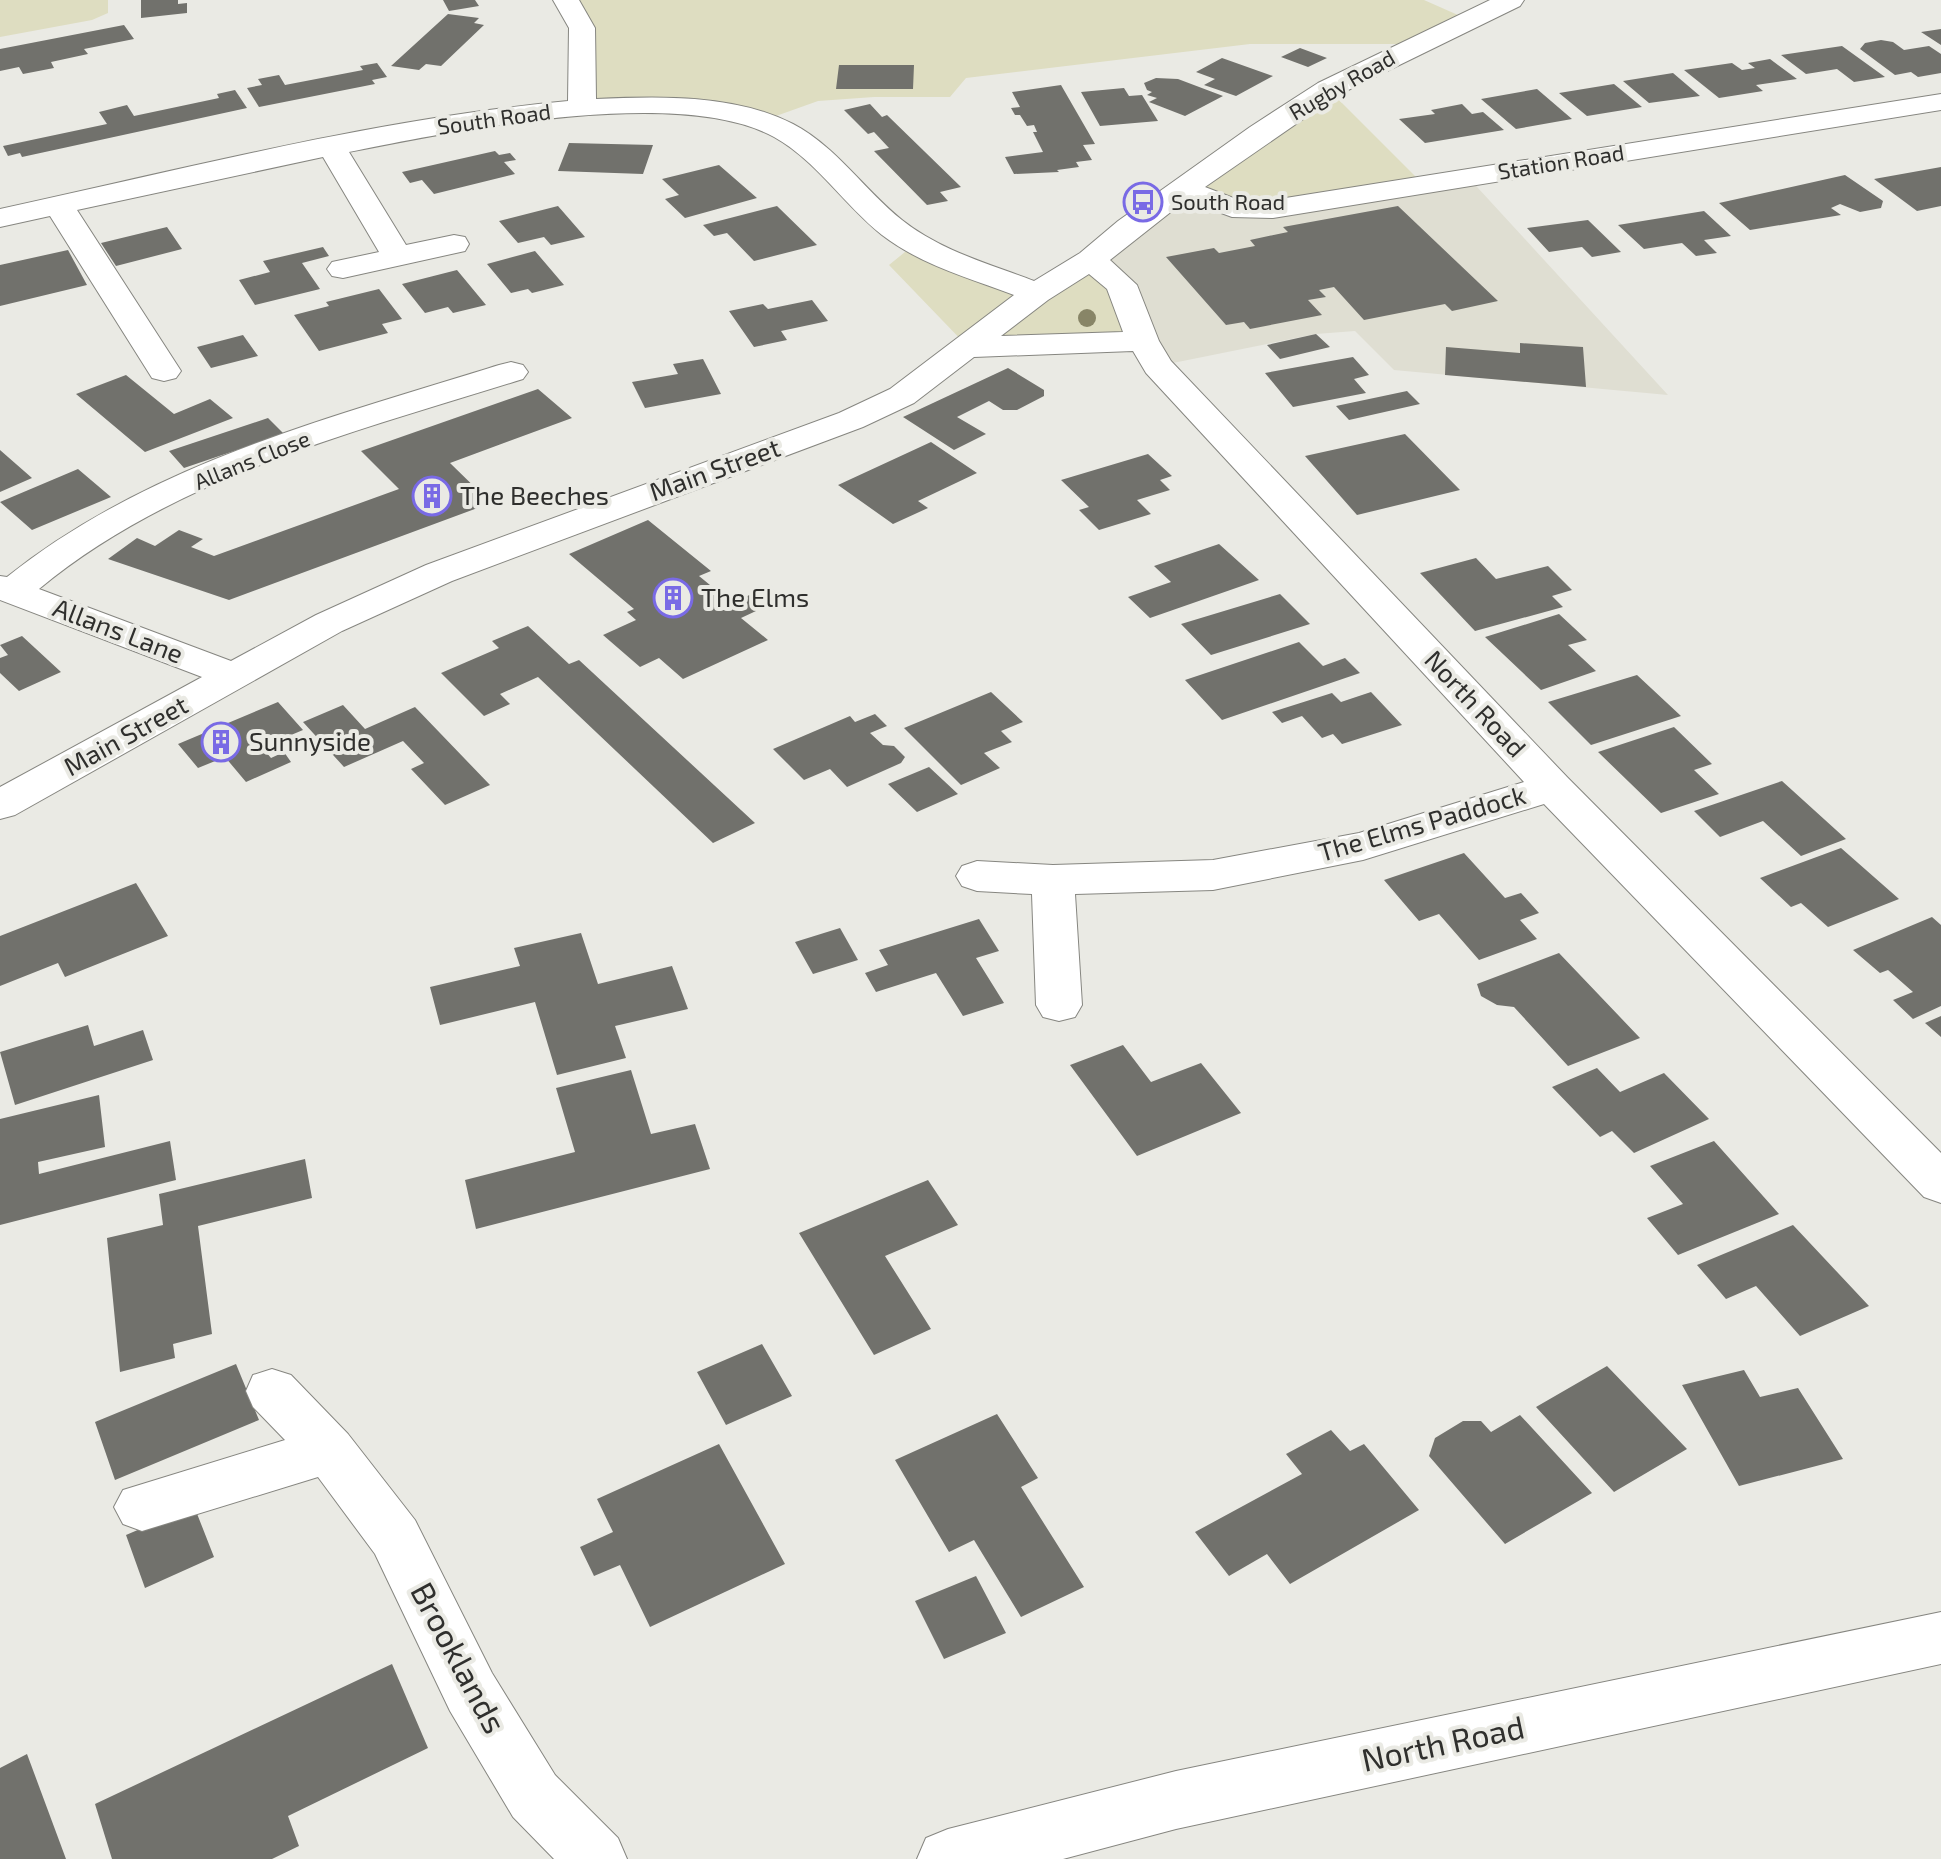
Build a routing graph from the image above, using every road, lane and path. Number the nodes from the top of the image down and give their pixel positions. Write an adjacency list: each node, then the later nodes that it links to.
1 (566, 0): 4 (street)
2 (1511, 0): 6 (street, Rugby Road)
3 (1941, 102): 6 (street, Station Road)
4 (582, 108): 5 (street, South Road); 13 (street, South Road)
5 (331, 146): 7 (street, South Road); 10 (street)
6 (1184, 189): 11 (street, Main Street)
7 (57, 206): 8 (street, South Road); 16 (street)
8 (0, 218)
9 (454, 244): 10 (street)
10 (398, 257): 12 (street)
11 (1091, 260): 13 (street, Main Street); 14 (street, North Road)
12 (343, 269)
13 (1037, 293): 15 (street, Main Street)
14 (1143, 341): 15 (street); 20 (street, North Road)
15 (968, 347): 19 (street, Main Street)
16 (164, 371)
17 (511, 372): 18 (street, Allans Close)
18 (6, 589): 19 (street, Allans Lane)
19 (235, 676): 21 (street, Main Street)
20 (1552, 787): 23 (street, The Elms Paddock); 25 (street, North Road)
21 (0, 805)
22 (977, 876): 23 (street, The Elms Paddock)
23 (1053, 880): 24 (street)
24 (1059, 1005)
25 (1941, 1184)
26 (272, 1391): 27 (street, Brooklands)
27 (329, 1450): 28 (street); 30 (street, Brooklands)
28 (142, 1507)
29 (1941, 1638): 31 (street, North Road)
30 (596, 1859)
31 (948, 1859)

